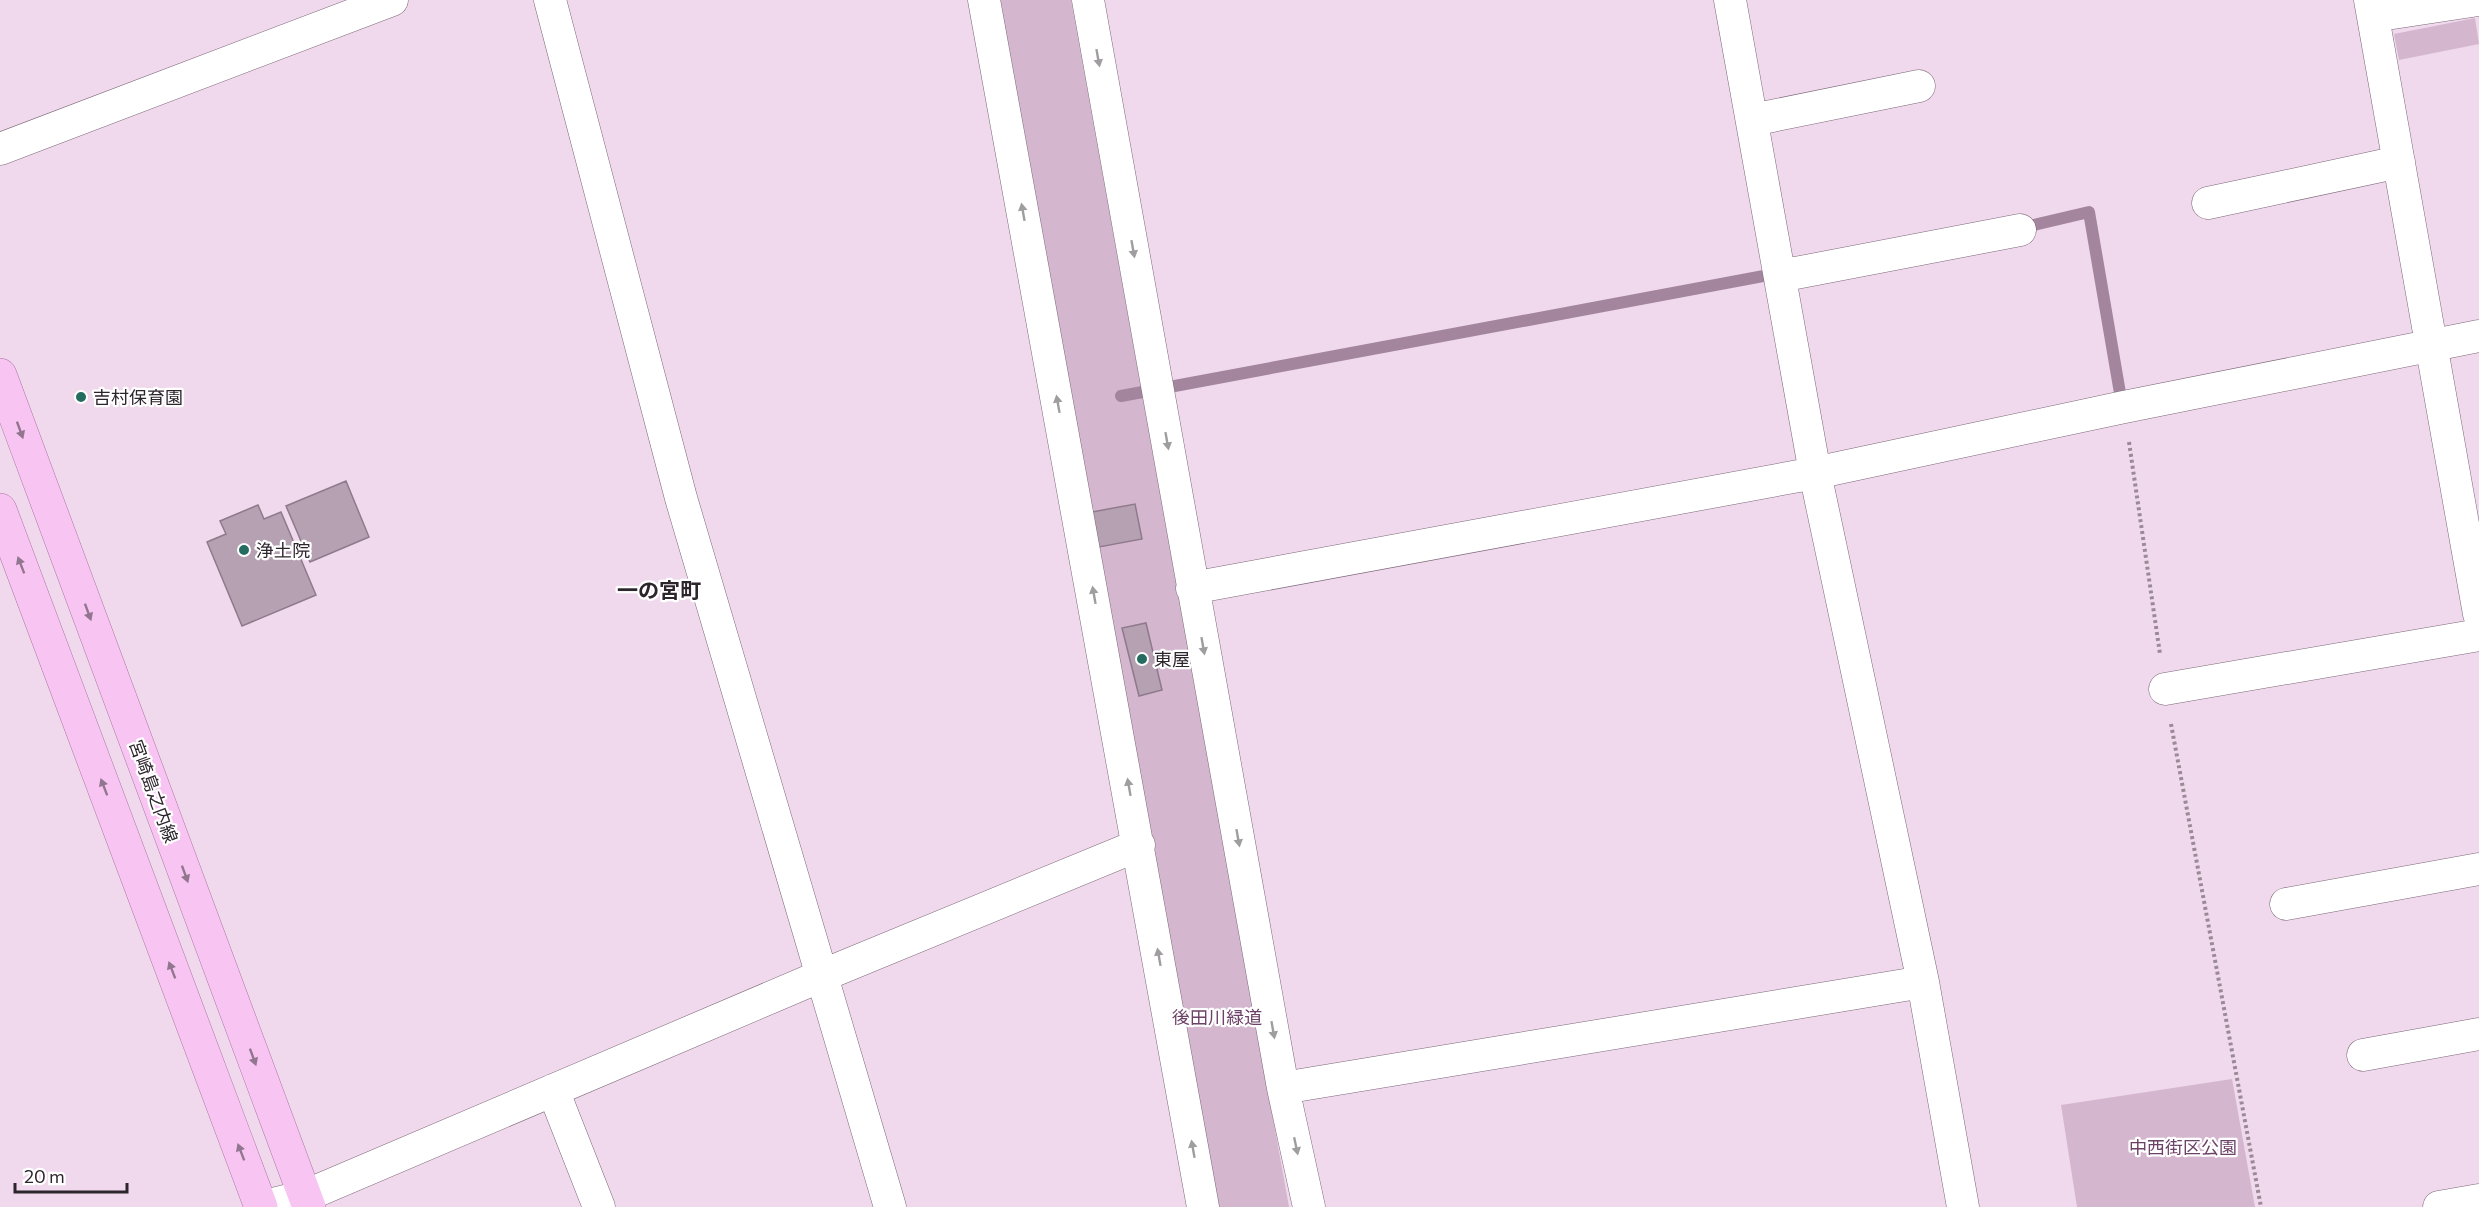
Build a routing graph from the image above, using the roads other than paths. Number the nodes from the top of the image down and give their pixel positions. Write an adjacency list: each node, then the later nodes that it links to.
1 (392, 0): 10 (street)
2 (550, 0): 28 (street)
3 (984, 0): 25 (street, one-way to 3)
4 (1088, 0): 21 (street, one-way to 21)
5 (1730, 0): 9 (street)
6 (2477, 0): 7 (street)
7 (2372, 8): 11 (street)
8 (1919, 86): 9 (street)
9 (1752, 120): 14 (street)
10 (0, 149)
11 (2399, 162): 12 (street); 16 (street)
12 (2208, 203)
13 (2020, 230): 14 (street)
14 (1780, 276): 18 (street)
15 (2479, 336): 16 (street)
16 (2432, 344): 18 (street); 20 (street)
17 (0, 375): 35 (main road, 宮崎島之内線, one-way to 35)
18 (1815, 473): 21 (street); 29 (street)
19 (0, 510): 36 (main road, one-way to 19)
20 (2475, 560): 22 (street)
21 (1192, 588): 32 (street, one-way to 32)
22 (2479, 614)
23 (2479, 634): 24 (street)
24 (2165, 689)
25 (1139, 845): 28 (street); 39 (street, one-way to 25)
26 (2479, 869): 27 (street)
27 (2286, 904)
28 (821, 976): 33 (street); 38 (street)
29 (1923, 982): 32 (street); 41 (street)
30 (2479, 1034): 31 (street)
31 (2363, 1055)
32 (1283, 1088): 40 (street, one-way to 40)
33 (552, 1090): 35 (street); 37 (street)
34 (2479, 1200): 42 (street)
35 (307, 1202): 36 (street)
36 (261, 1207)
37 (598, 1207)
38 (890, 1207)
39 (1203, 1207)
40 (1309, 1207)
41 (1963, 1207)
42 (2439, 1207)

